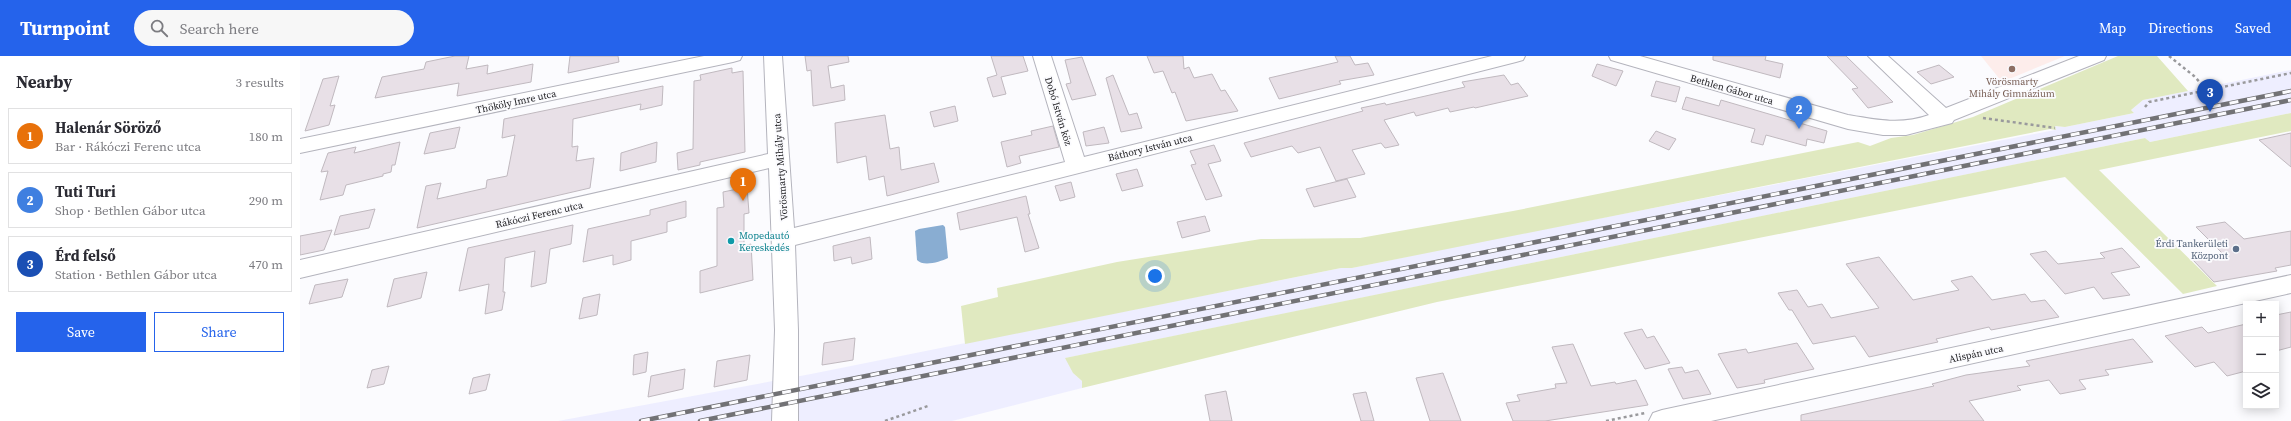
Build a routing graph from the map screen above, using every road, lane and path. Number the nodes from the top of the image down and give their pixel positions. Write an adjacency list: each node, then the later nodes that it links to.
1 (733, 56): 14 (street, Thököly Imre utca)
2 (772, 56): 15 (street, Vörösmarty Mihály utca)
3 (1042, 56): 16 (street, Dobó István köz)
4 (1516, 56): 16 (street, Báthory István utca)
5 (1618, 56): 12 (street, Bethlen Gábor utca)
6 (1877, 56): 12 (street)
7 (2097, 56): 12 (street, Bethlen Gábor utca)
8 (2169, 56): 10 (path)
9 (2291, 73): 10 (path)
10 (2207, 90): 11 (path)
11 (2145, 107)
12 (1950, 116): 13 (path)
13 (2055, 128)
14 (300, 146)
15 (778, 159): 17 (street, Vörösmarty Mihály utca); 18 (street, Rákóczi Ferenc utca)
16 (1076, 165): 17 (street, Báthory István utca)
17 (785, 239): 21 (street, Vörösmarty Mihály utca)
18 (300, 269)
19 (2291, 284): 23 (street, Alispán utca)
20 (928, 406): 22 (path)
21 (785, 421)
22 (885, 421)
23 (1662, 421)

